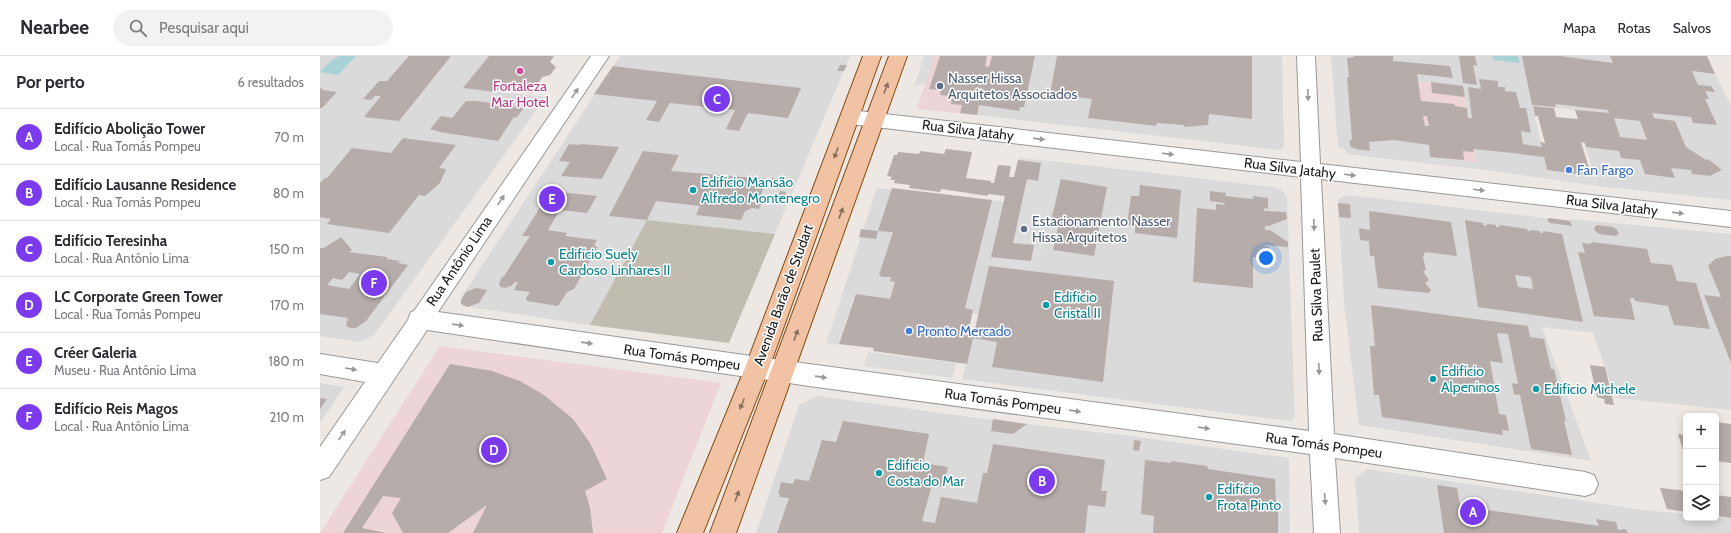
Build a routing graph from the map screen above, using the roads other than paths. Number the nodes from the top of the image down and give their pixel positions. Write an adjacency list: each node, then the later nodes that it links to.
1 (600, 56): 9 (street, Rua Antônio Lima, one-way to 1)
2 (872, 56): 5 (main road, Avenida Barão de Studart)
3 (898, 56): 6 (main road, Avenida Barão de Studart, one-way to 3)
4 (1306, 56): 7 (street, Rua Silva Paulet, one-way to 7)
5 (850, 117): 6 (street, Rua Silva Jatahy); 11 (main road, Avenida Barão de Studart, one-way to 11)
6 (875, 120): 7 (street, Rua Silva Jatahy, one-way to 7); 12 (main road, Avenida Barão de Studart, one-way to 6)
7 (1312, 170): 8 (street, Rua Silva Jatahy, one-way to 8); 14 (street, Rua Silva Paulet, one-way to 14)
8 (1731, 219)
9 (420, 319): 11 (street, Rua Tomás Pompeu, one-way to 11); 13 (street, Rua Antônio Lima)
10 (320, 364): 13 (street, one-way to 13)
11 (757, 368): 12 (street, Rua Tomás Pompeu); 17 (main road, Avenida Barão de Studart, one-way to 17)
12 (783, 371): 14 (street, Rua Tomás Pompeu, one-way to 14); 18 (main road, Avenida Barão de Studart, one-way to 12)
13 (383, 374): 15 (street, Rua Antônio Lima, one-way to 13)
14 (1322, 444): 16 (street, Rua Tomás Pompeu); 19 (street, Rua Silva Paulet, one-way to 19)
15 (320, 468)
16 (1585, 484)
17 (690, 533)
18 (724, 533)
19 (1327, 533)

